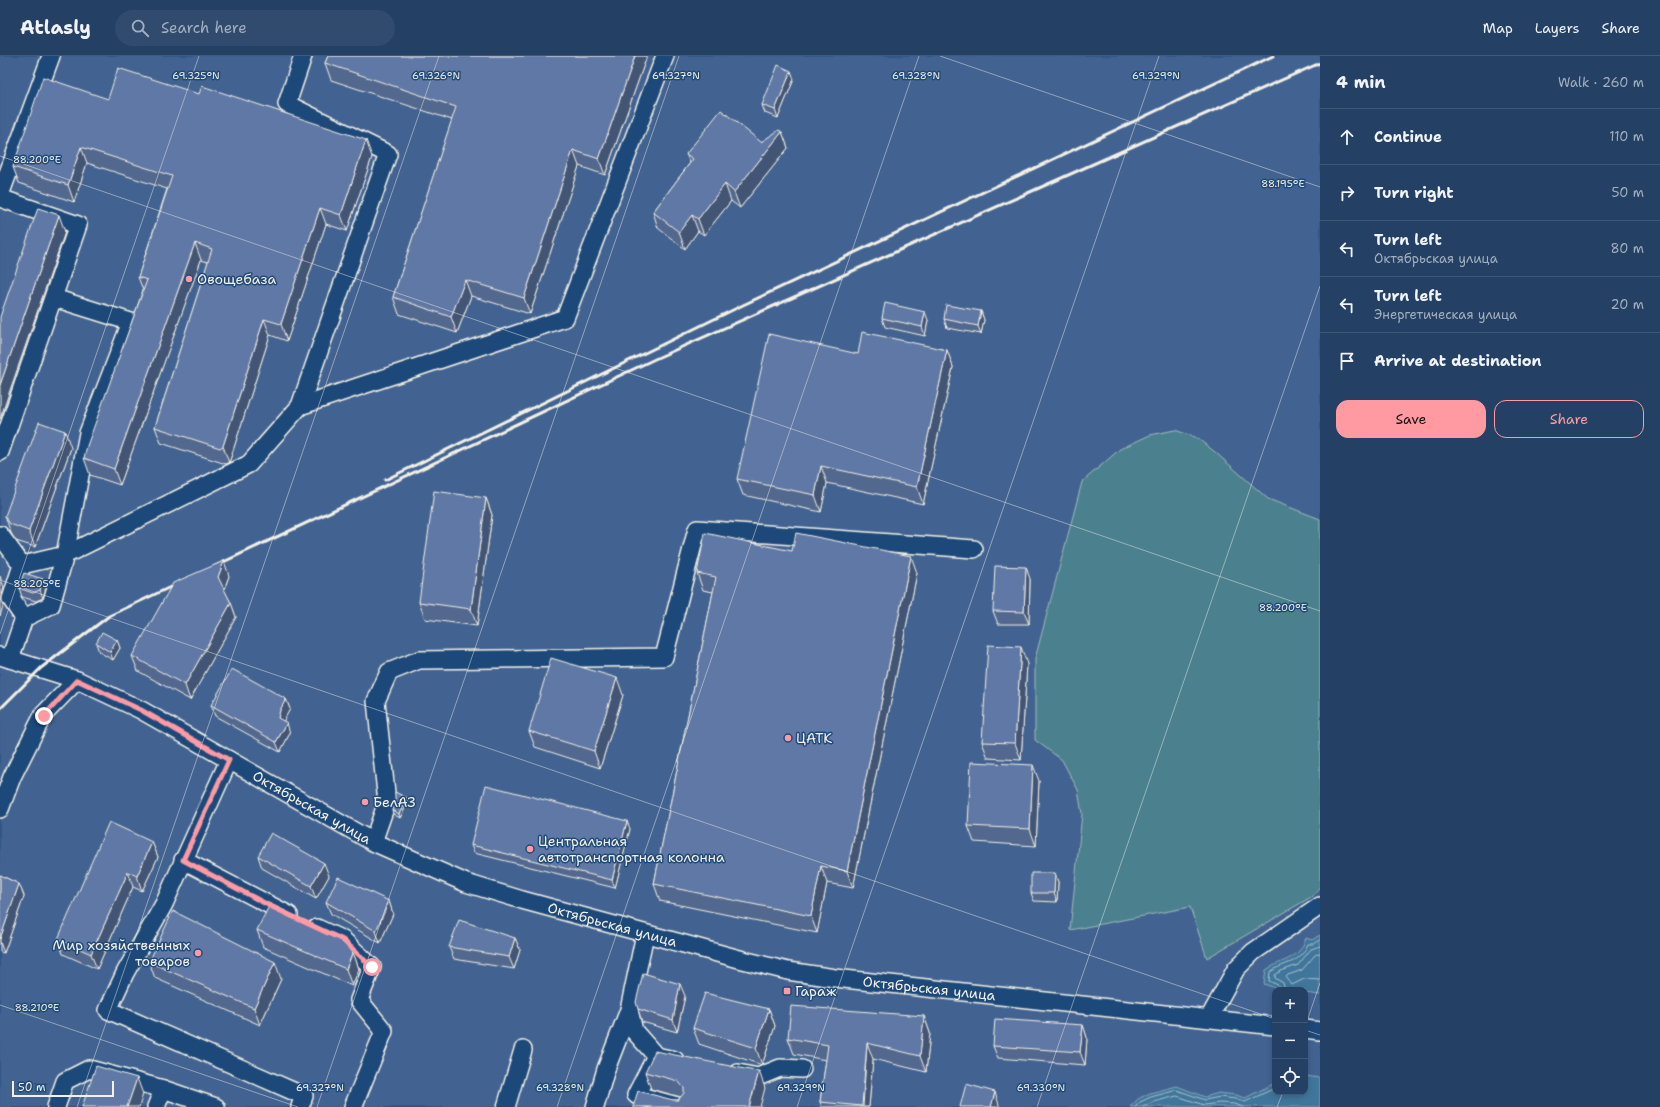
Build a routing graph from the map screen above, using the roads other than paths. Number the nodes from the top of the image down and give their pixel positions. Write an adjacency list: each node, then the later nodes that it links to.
1 (51, 56): 4 (street)
2 (303, 56): 7 (street)
3 (665, 56): 7 (street)
4 (0, 195)
5 (0, 198): 6 (street)
6 (54, 298): 8 (street); 11 (street)
7 (300, 406): 11 (street)
8 (1, 447)
9 (0, 535): 12 (street)
10 (974, 549): 18 (street)
11 (65, 555): 12 (street); 13 (street)
12 (22, 565): 13 (street)
13 (24, 618): 14 (street)
14 (5, 657): 15 (street, Октябрьская улица)
15 (77, 680): 16 (street, Октябрьская улица); 17 (street)
16 (229, 760): 18 (street, Октябрьская улица); 19 (street)
17 (0, 809)
18 (373, 842): 21 (street, Октябрьская улица)
19 (183, 860): 37 (street); 38 (street)
20 (1320, 906): 23 (street)
21 (645, 934): 22 (street); 23 (street, Октябрьская улица)
22 (629, 1010): 28 (street); 40 (street)
23 (1208, 1018): 24 (street, Октябрьская улица)
24 (1272, 1026)
25 (1308, 1029): 26 (street)
26 (1320, 1031)
27 (523, 1050): 39 (street)
28 (656, 1056): 29 (street); 33 (street)
29 (693, 1064)
30 (802, 1069): 31 (street)
31 (722, 1070)
32 (163, 1089): 34 (street); 35 (street); 36 (street)
33 (634, 1101): 41 (street)
34 (56, 1107)
35 (156, 1107)
36 (216, 1107)
37 (300, 1107)
38 (353, 1107)
39 (506, 1107)
40 (595, 1107)
41 (681, 1107)

